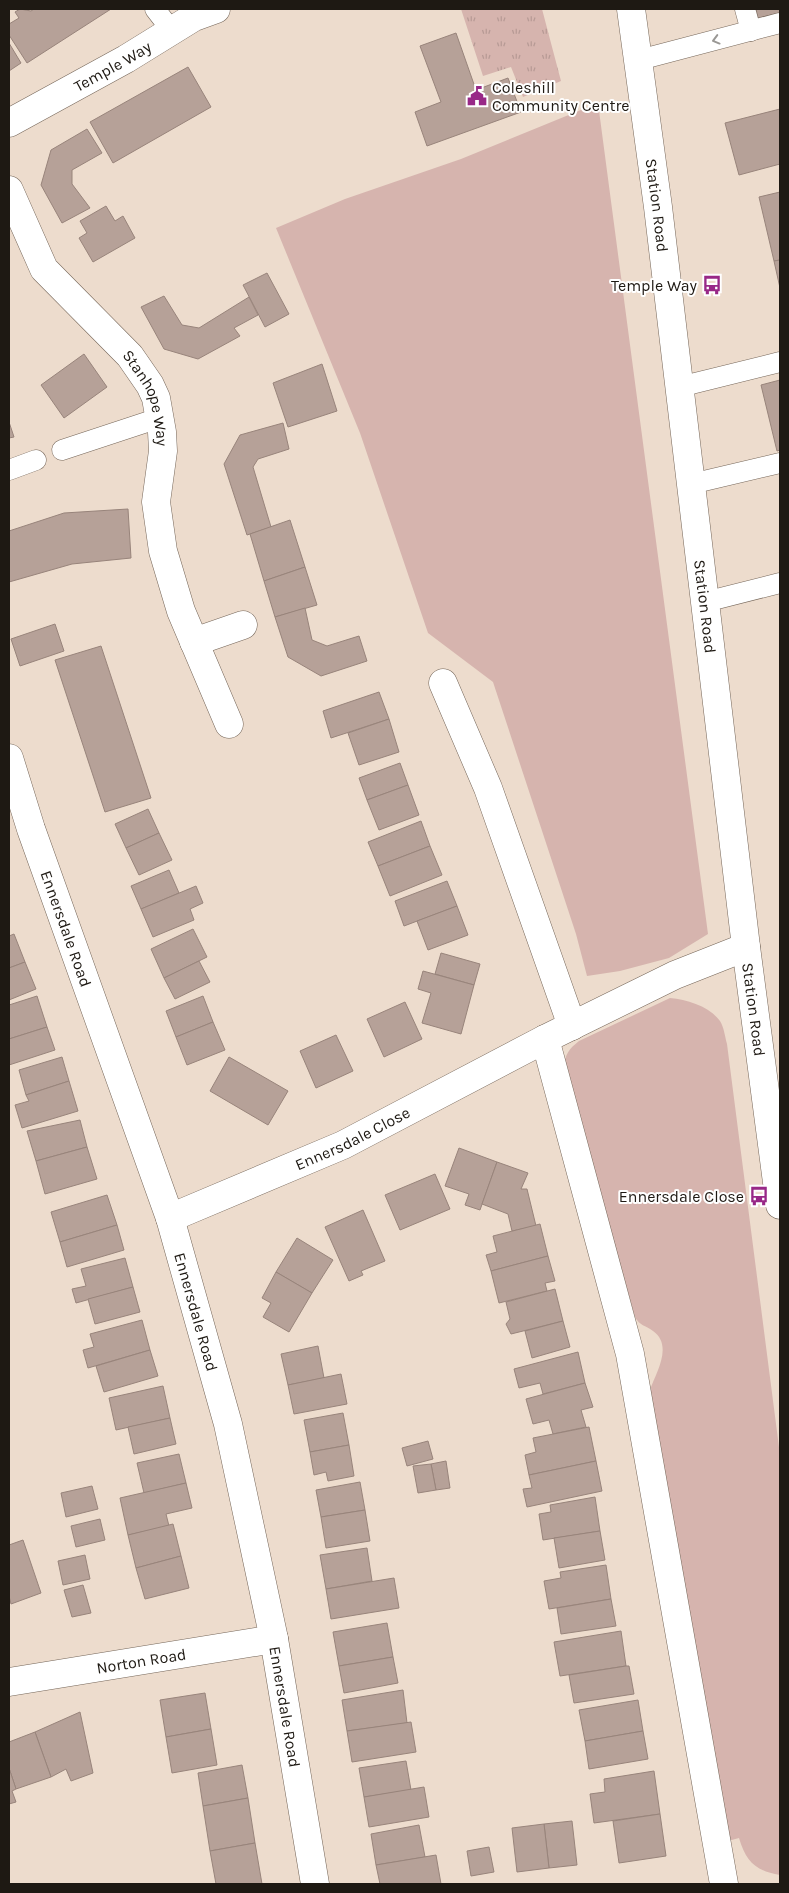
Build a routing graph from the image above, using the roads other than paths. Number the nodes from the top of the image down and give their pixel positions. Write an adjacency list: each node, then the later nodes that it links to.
1 (155, 9): 6 (lane)
2 (216, 9): 6 (street, Temple Way)
3 (632, 9): 8 (street, Station Road)
4 (745, 9): 7 (lane)
5 (780, 23): 7 (lane)
6 (172, 30): 9 (street, Temple Way)
7 (751, 30): 8 (lane, one-way to 8)
8 (639, 60): 12 (street, Station Road)
9 (9, 123)
10 (9, 190): 13 (street, Stanhope Way)
11 (780, 362): 12 (lane)
12 (679, 387): 18 (street, Station Road)
13 (160, 418): 14 (lane); 22 (street, Stanhope Way)
14 (62, 450)
15 (36, 460): 17 (lane)
16 (780, 463): 18 (lane)
17 (9, 470)
18 (691, 484): 20 (street, Station Road)
19 (780, 583): 20 (lane)
20 (705, 602): 26 (street, Station Road)
21 (243, 625): 22 (street)
22 (194, 642): 24 (street, Stanhope Way)
23 (443, 683): 27 (street)
24 (229, 724)
25 (9, 758): 32 (street, Ennersdale Road)
26 (746, 947): 27 (street, Ennersdale Close); 29 (street, Station Road)
27 (572, 1026): 28 (street, Ennersdale Close)
28 (545, 1038): 32 (street, Ennersdale Close); 36 (street)
29 (776, 1140): 30 (street, Station Road)
30 (778, 1175): 31 (street, Station Road)
31 (780, 1205)
32 (170, 1218): 33 (street, Ennersdale Road)
33 (274, 1639): 34 (street, Norton Road); 35 (street, Ennersdale Road)
34 (9, 1682)
35 (316, 1884)
36 (724, 1884)

